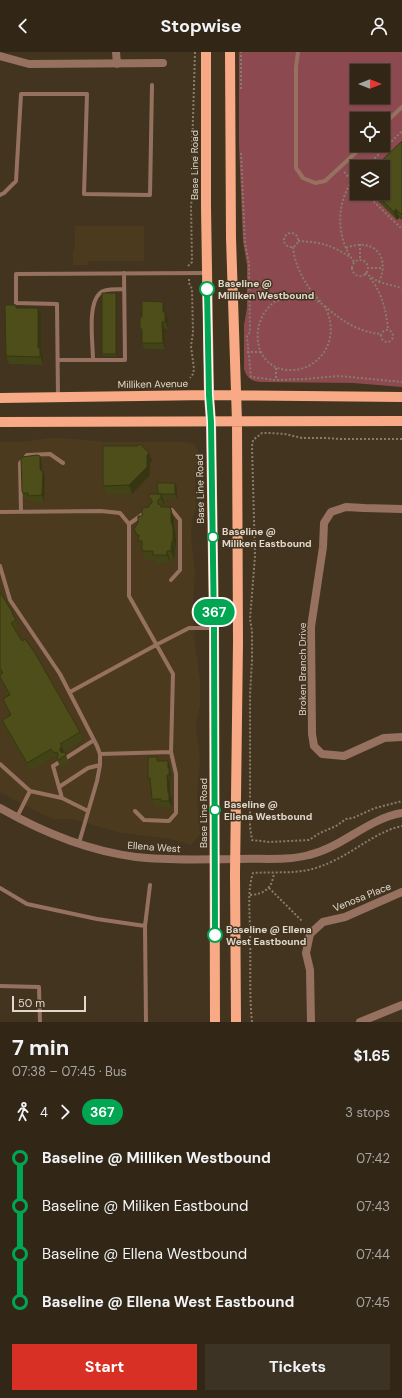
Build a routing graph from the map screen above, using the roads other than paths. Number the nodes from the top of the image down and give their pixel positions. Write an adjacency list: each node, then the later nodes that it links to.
1 (116, 52): 7 (street)
2 (206, 52): 13 (main road, Base Line Road)
3 (230, 52): 19 (main road)
4 (298, 52): 11 (lane)
5 (0, 56): 7 (street)
6 (163, 63): 7 (street)
7 (116, 64)
8 (152, 84): 12 (lane)
9 (402, 107): 10 (lane)
10 (390, 118)
11 (357, 152)
12 (0, 195)
13 (207, 273): 14 (lane); 18 (main road, Base Line Road)
14 (124, 274): 15 (lane); 16 (lane)
15 (124, 289): 17 (lane); 17 (lane)
16 (58, 360): 17 (lane); 20 (lane)
17 (93, 360)
18 (209, 395): 19 (main road, Milliken Avenue); 20 (main road, Milliken Avenue); 25 (main road, Base Line Road)
19 (237, 396): 21 (main road, Milliken Avenue); 26 (main road)
20 (58, 397): 22 (main road, Milliken Avenue)
21 (402, 397)
22 (0, 398)
23 (402, 421): 26 (main road)
24 (0, 422): 25 (main road)
25 (211, 422): 26 (main road); 36 (main road, Base Line Road)
26 (238, 422): 57 (main road)
27 (63, 464): 32 (lane)
28 (402, 509): 39 (street, Broken Branch Drive)
29 (152, 510): 33 (lane)
30 (164, 510): 35 (lane)
31 (0, 512): 32 (lane)
32 (21, 512): 33 (lane)
33 (129, 524): 37 (lane)
34 (0, 566): 38 (lane)
35 (171, 580)
36 (214, 628): 37 (lane); 56 (main road, Base Line Road)
37 (156, 645): 38 (lane); 41 (lane)
38 (70, 692): 40 (lane)
39 (402, 737)
40 (94, 740): 42 (lane); 43 (lane)
41 (171, 752): 42 (lane); 52 (lane)
42 (100, 754): 46 (lane)
43 (66, 758)
44 (58, 763): 47 (lane)
45 (0, 764): 48 (lane)
46 (100, 765): 47 (lane); 51 (lane)
47 (59, 787): 49 (lane)
48 (30, 791): 49 (lane); 54 (lane)
49 (62, 798): 51 (lane)
50 (0, 808): 54 (street, Ellena West)
51 (88, 811): 55 (lane)
52 (135, 811)
53 (402, 813): 57 (street, Ellena West)
54 (17, 818): 55 (street, Ellena West)
55 (78, 843): 56 (street, Ellena West)
56 (214, 859): 57 (street, Ellena West); 66 (main road, Base Line Road)
57 (236, 859): 67 (main road)
58 (150, 885): 61 (lane)
59 (0, 888): 61 (lane)
60 (402, 892): 68 (street, Venosa Place)
61 (145, 926): 65 (lane)
62 (0, 986): 64 (lane)
63 (402, 1005): 69 (street)
64 (40, 1022)
65 (146, 1022)
66 (215, 1022)
67 (236, 1022)
68 (312, 1022)
69 (360, 1022)

